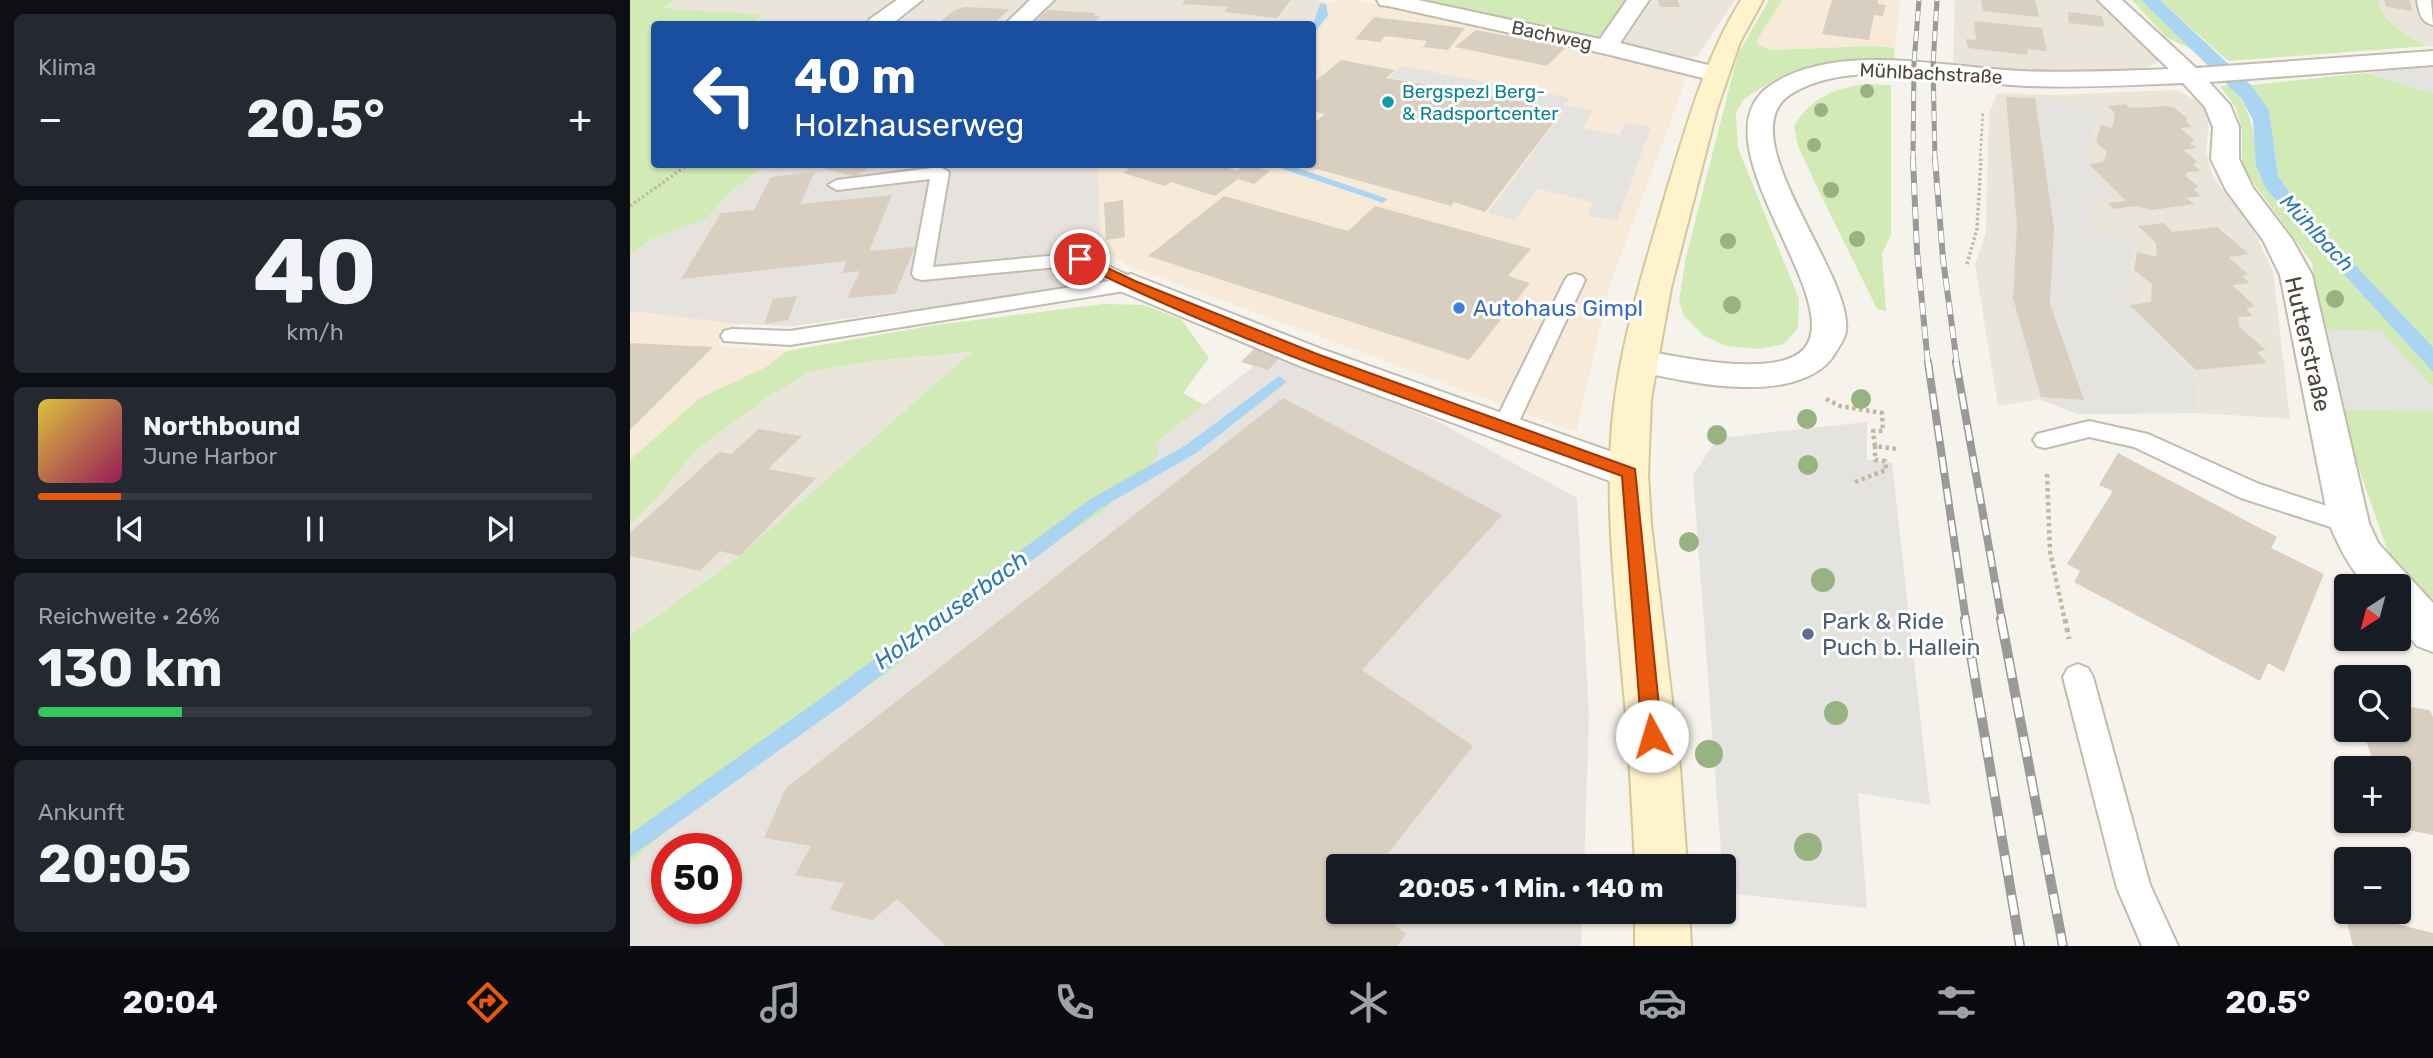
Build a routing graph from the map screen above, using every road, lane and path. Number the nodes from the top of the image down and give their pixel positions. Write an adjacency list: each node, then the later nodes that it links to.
1 (911, 0): 8 (street)
2 (1043, 0): 9 (street)
3 (1388, 0): 11 (street, Bachweg)
4 (1638, 0): 11 (street)
5 (1752, 0): 14 (main road)
6 (2109, 0): 13 (street, Hutterstraße)
7 (2424, 0): 10 (lane)
8 (882, 21)
9 (1019, 21)
10 (2433, 21)
11 (1606, 47): 14 (street, Bachweg)
12 (2433, 58): 13 (street, Mühlbachstraße)
13 (2200, 73): 23 (street, Mühlbachstraße); 31 (street, Hutterstraße)
14 (1715, 74): 23 (main road)
15 (1985, 101): 19 (path)
16 (683, 168): 18 (path)
17 (837, 185): 21 (lane)
18 (630, 206)
19 (1968, 264)
20 (1576, 280): 25 (lane)
21 (1130, 284): 22 (lane); 25 (street)
22 (732, 336)
23 (1639, 360): 29 (main road)
24 (1832, 390): 27 (path)
25 (1504, 428): 29 (street)
26 (2045, 440): 31 (lane); 37 (path)
27 (1875, 446): 28 (path); 30 (path)
28 (1897, 449)
29 (1629, 473): 38 (main road)
30 (1855, 482)
31 (2349, 523): 32 (street, Hutterstraße)
32 (2382, 574)
33 (2412, 595): 34 (lane)
34 (2433, 604)
35 (2412, 608): 36 (street, Hutterstraße)
36 (2433, 633)
37 (2078, 677): 41 (lane)
38 (1661, 854)
39 (1662, 924): 40 (main road)
40 (1663, 946)
41 (2160, 946)

